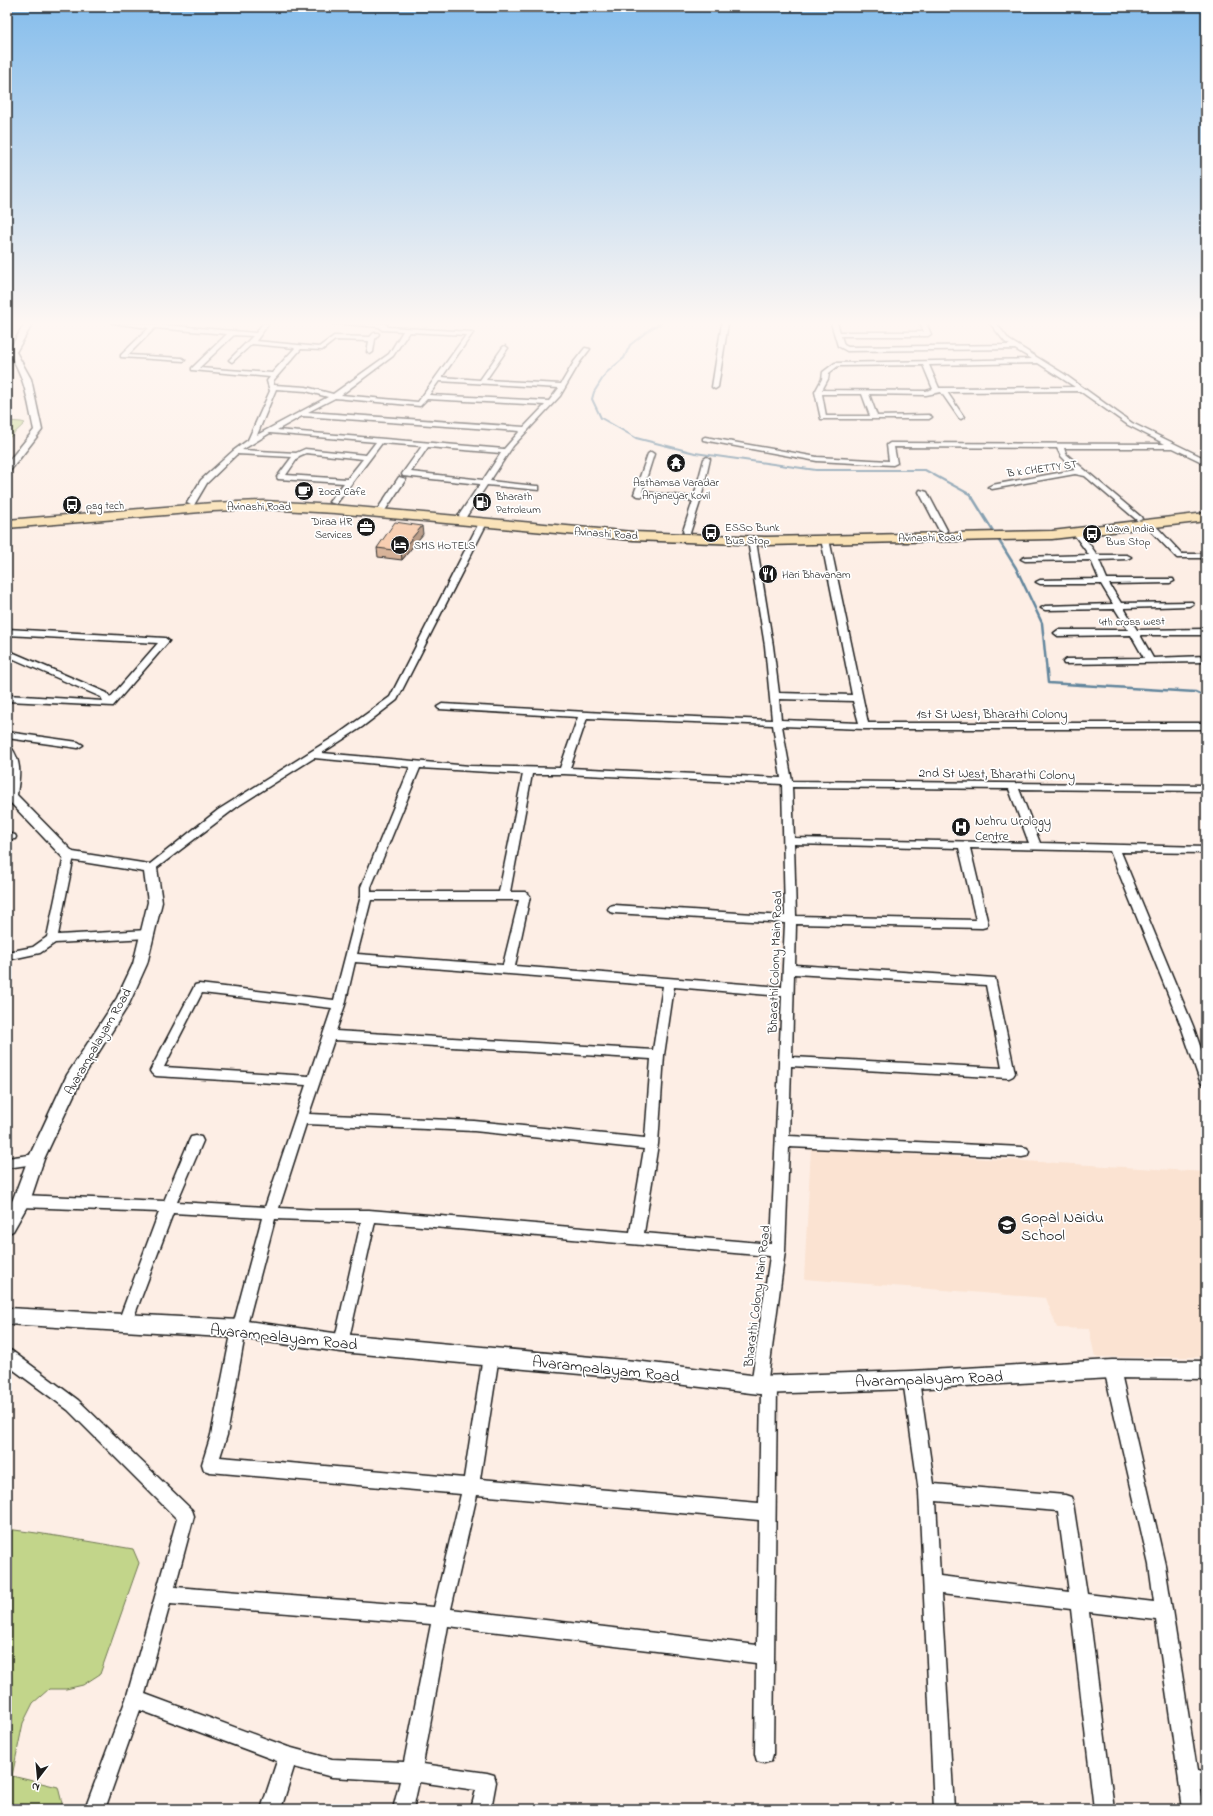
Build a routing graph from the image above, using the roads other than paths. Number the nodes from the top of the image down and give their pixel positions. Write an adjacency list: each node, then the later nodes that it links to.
1 (33, 408): 28 (street)
2 (266, 408): 17 (street)
3 (313, 408): 9 (street)
4 (546, 408): 13 (street)
5 (821, 408): 10 (street)
6 (871, 408): 10 (street)
7 (954, 408): 12 (street)
8 (1108, 408): 20 (street)
9 (302, 414): 13 (street); 14 (street)
10 (874, 417): 11 (street)
11 (929, 417)
12 (961, 417)
13 (526, 429): 21 (street)
14 (269, 431): 16 (street); 17 (street)
15 (705, 439): 19 (street)
16 (381, 440): 18 (street); 25 (street)
17 (251, 441): 22 (street)
18 (426, 445): 21 (street); 32 (street)
19 (1060, 446): 20 (street); 29 (street)
20 (1175, 446): 27 (street)
21 (506, 451): 32 (street)
22 (235, 452): 24 (street); 37 (street)
23 (651, 454): 36 (street)
24 (297, 455): 25 (street); 31 (street)
25 (369, 457): 31 (street)
26 (707, 459): 36 (street)
27 (1206, 462)
28 (7, 469)
29 (1083, 473): 33 (street, B k CHETTY ST); 44 (street, B k CHETTY ST)
30 (402, 479): 41 (street)
31 (349, 481): 38 (street)
32 (485, 482): 34 (street); 42 (street)
33 (992, 487)
34 (536, 488)
35 (923, 492): 48 (street)
36 (697, 499): 49 (street)
37 (191, 502): 38 (main road, Avinashi Road); 45 (main road, Avinashi Road)
38 (334, 502): 39 (main road, Avinashi Road)
39 (351, 507): 41 (main road, Avinashi Road); 45 (main road, Avinashi Road)
40 (1206, 509): 44 (main road, Avinashi Road)
41 (380, 510): 42 (main road, Avinashi Road); 46 (main road, Avinashi Road)
42 (463, 515): 49 (main road, Avinashi Road)
43 (1206, 517): 47 (main road, Avinashi Road)
44 (1138, 519): 50 (main road, Avinashi Road)
45 (8, 523)
46 (483, 523): 54 (main road, Avinashi Road); 85 (street)
47 (1150, 525): 52 (main road, Avinashi Road); 55 (street)
48 (943, 530): 49 (main road, Avinashi Road); 51 (main road, Avinashi Road)
49 (687, 531)
50 (1017, 531): 51 (main road, Avinashi Road); 52 (main road, Avinashi Road)
51 (981, 532): 53 (main road, Avinashi Road)
52 (1077, 533): 56 (street)
53 (825, 539): 54 (main road, Avinashi Road); 75 (street)
54 (752, 541): 73 (street, Bharathi Colony Main Road)
55 (1206, 556)
56 (1094, 557): 57 (street); 58 (street); 61 (street)
57 (1127, 557)
58 (1025, 559)
59 (1170, 581): 61 (street)
60 (1040, 582): 61 (street)
61 (1104, 582): 63 (street)
62 (1189, 604): 63 (street)
63 (1118, 606): 64 (street); 66 (street)
64 (1045, 608)
65 (7, 632): 76 (street)
66 (1134, 632): 67 (street, 4th cross west); 68 (street, 4th cross west); 70 (street)
67 (1206, 632)
68 (1058, 633)
69 (7, 653): 76 (street)
70 (1150, 660): 71 (street); 72 (street)
71 (1206, 660)
72 (1067, 662)
73 (775, 696): 75 (street); 79 (street, Bharathi Colony Main Road)
74 (7, 698): 76 (street)
75 (856, 698): 80 (street)
76 (110, 704)
77 (442, 707): 78 (street, 1st St West, Bharathi Colony)
78 (583, 715): 79 (street, 1st St West, Bharathi Colony); 87 (street)
79 (777, 722): 80 (street, 1st St West, Bharathi Colony); 89 (street, Bharathi Colony Main Road)
80 (864, 726): 81 (street, 1st St West, Bharathi Colony)
81 (1206, 726)
82 (7, 735): 83 (street)
83 (78, 744)
84 (7, 750): 97 (street)
85 (313, 755): 86 (street, 2nd St West, Bharathi Colony); 98 (street)
86 (416, 764): 88 (street, 2nd St West, Bharathi Colony); 99 (street)
87 (564, 771): 88 (street, 2nd St West, Bharathi Colony); 89 (street, 2nd St West, Bharathi Colony)
88 (528, 772): 100 (street)
89 (787, 783): 90 (street, 2nd St West, Bharathi Colony); 92 (street, Bharathi Colony Main Road)
90 (1013, 786): 91 (street, 2nd St West, Bharathi Colony); 94 (street)
91 (1206, 788)
92 (789, 841): 93 (street); 102 (street, Bharathi Colony Main Road)
93 (964, 845): 94 (street); 102 (street)
94 (1036, 846): 95 (street)
95 (1114, 848): 96 (street); 116 (street)
96 (1206, 850)
97 (69, 856): 98 (street); 104 (street)
98 (150, 868): 103 (street, Avarampalayam Road)
99 (366, 896): 100 (street); 106 (street)
100 (504, 896): 108 (street)
101 (614, 909): 102 (street)
102 (791, 920): 107 (street, Bharathi Colony Main Road)
103 (148, 934): 104 (street); 122 (street, Avarampalayam Road)
104 (52, 939): 105 (street)
105 (7, 956)
106 (350, 958): 108 (street); 111 (street)
107 (788, 969): 110 (street, Bharathi Colony Main Road); 114 (street)
108 (508, 970): 109 (street)
109 (669, 982): 110 (street); 113 (street)
110 (788, 992): 114 (street, Bharathi Colony Main Road)
111 (339, 1005): 112 (street); 115 (street)
112 (328, 1035): 113 (street); 115 (street)
113 (658, 1055): 120 (street)
114 (785, 1061): 119 (street, Bharathi Colony Main Road)
115 (313, 1080): 117 (street)
116 (1206, 1081)
117 (301, 1119): 120 (street); 126 (street)
118 (196, 1141): 125 (street)
119 (781, 1141): 121 (street); 130 (street, Bharathi Colony Main Road)
120 (651, 1144): 129 (street)
121 (1022, 1152)
122 (36, 1159): 123 (street); 124 (street, Avarampalayam Road)
123 (7, 1163)
124 (21, 1201): 125 (street); 128 (street, Avarampalayam Road)
125 (168, 1207): 126 (street); 132 (street)
126 (270, 1214): 127 (street); 133 (street)
127 (369, 1216): 129 (street); 134 (street)
128 (7, 1226)
129 (636, 1238): 130 (street)
130 (778, 1250): 140 (street, Bharathi Colony Main Road)
131 (7, 1316): 132 (street, Avarampalayam Road)
132 (125, 1322): 133 (street, Avarampalayam Road)
133 (239, 1329): 134 (street, Avarampalayam Road); 141 (street)
134 (340, 1342): 136 (street, Avarampalayam Road)
135 (7, 1356): 145 (street)
136 (491, 1356): 140 (street, Avarampalayam Road); 141 (street)
137 (1112, 1369): 138 (street, Avarampalayam Road); 139 (street, Avarampalayam Road); 147 (street)
138 (1206, 1370)
139 (911, 1380): 140 (street, Avarampalayam Road); 142 (street)
140 (764, 1385): 143 (street, Bharathi Colony Main Road)
141 (471, 1487): 143 (street); 148 (street)
142 (927, 1492): 144 (street); 146 (street)
143 (767, 1512): 149 (street, Bharathi Colony Main Road)
144 (933, 1584): 146 (street); 159 (street)
145 (165, 1595): 148 (street); 150 (street)
146 (1079, 1601): 147 (street); 160 (street)
147 (1163, 1612): 154 (street)
148 (440, 1616): 149 (street); 153 (street)
149 (766, 1655): 151 (street, Bharathi Colony Main Road)
150 (135, 1699): 152 (street); 155 (street)
151 (764, 1754)
152 (288, 1756): 153 (street); 156 (street)
153 (412, 1772): 157 (street); 158 (street)
154 (1197, 1780): 161 (street)
155 (95, 1809)
156 (271, 1809)
157 (403, 1809)
158 (482, 1809)
159 (944, 1809)
160 (1104, 1809)
161 (1193, 1809)

